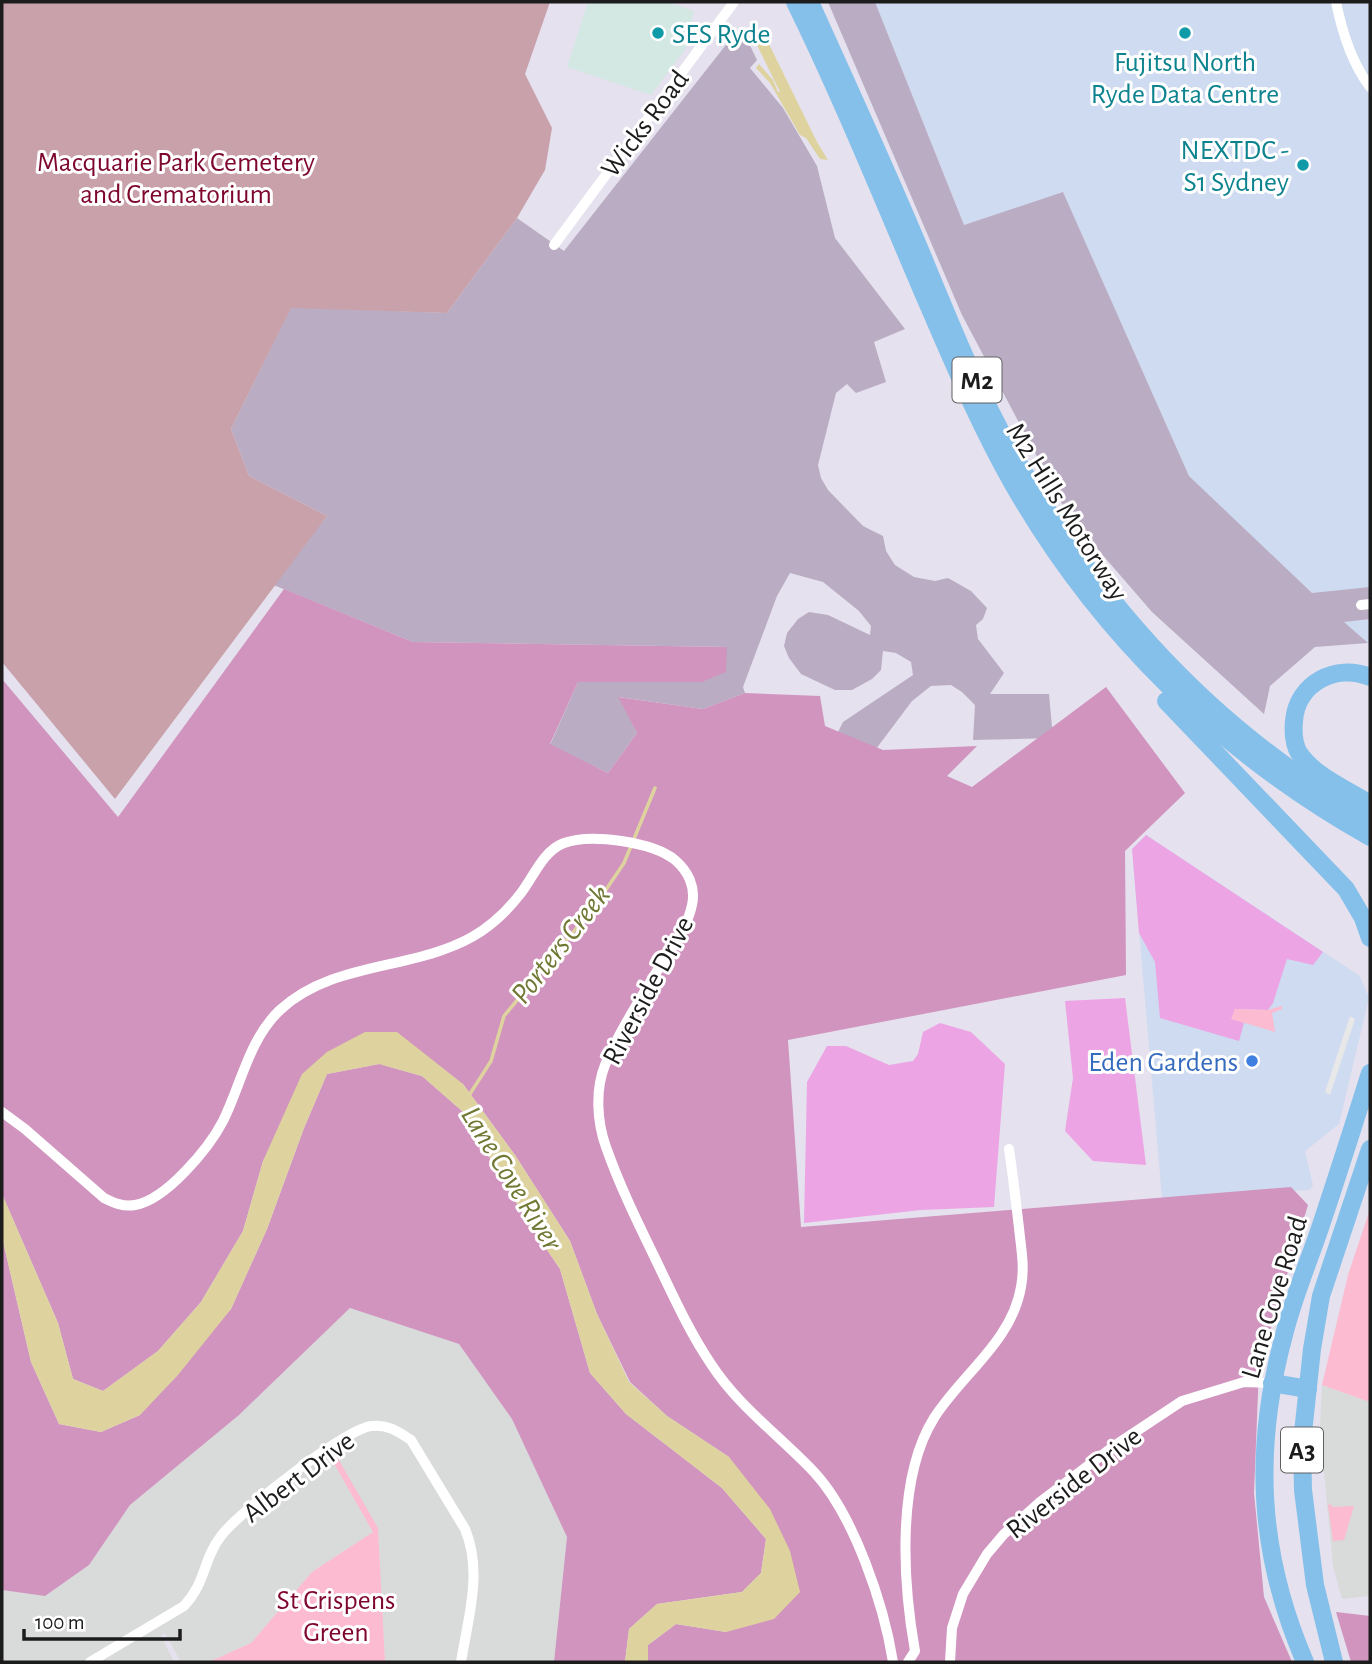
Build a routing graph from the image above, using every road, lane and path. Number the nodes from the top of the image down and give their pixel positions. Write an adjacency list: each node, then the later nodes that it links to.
1 (734, 2): 6 (street, Wicks Road)
2 (795, 2): 7 (highway, M2 Hills Motorway / M2)
3 (810, 2): 10 (highway, M2 Hills Motorway / M2)
4 (1336, 2): 5 (street)
5 (1370, 87)
6 (554, 245)
7 (1109, 624): 11 (highway, M2 Hills Motorway / M2); 12 (highway, M2)
8 (1370, 677): 9 (highway)
9 (1370, 804)
10 (1370, 821)
11 (1370, 837)
12 (1370, 937)
13 (1370, 1073): 17 (highway, Lane Cove Road / A3)
14 (2, 1112): 23 (street, Riverside Drive)
15 (1370, 1149): 18 (highway, Lane Cove Road / A3)
16 (1009, 1150): 24 (street)
17 (1341, 1164): 18 (street); 19 (highway, Lane Cove Road / A3)
18 (1366, 1173): 20 (highway, Lane Cove Road / A3)
19 (1272, 1383): 20 (highway); 25 (street, Riverside Drive); 26 (highway, Lane Cove Road / A3)
20 (1308, 1389): 27 (highway, Lane Cove Road / A3)
21 (90, 1662): 22 (street, Albert Drive)
22 (461, 1662)
23 (893, 1662)
24 (908, 1662)
25 (950, 1662)
26 (1305, 1662)
27 (1334, 1662)

